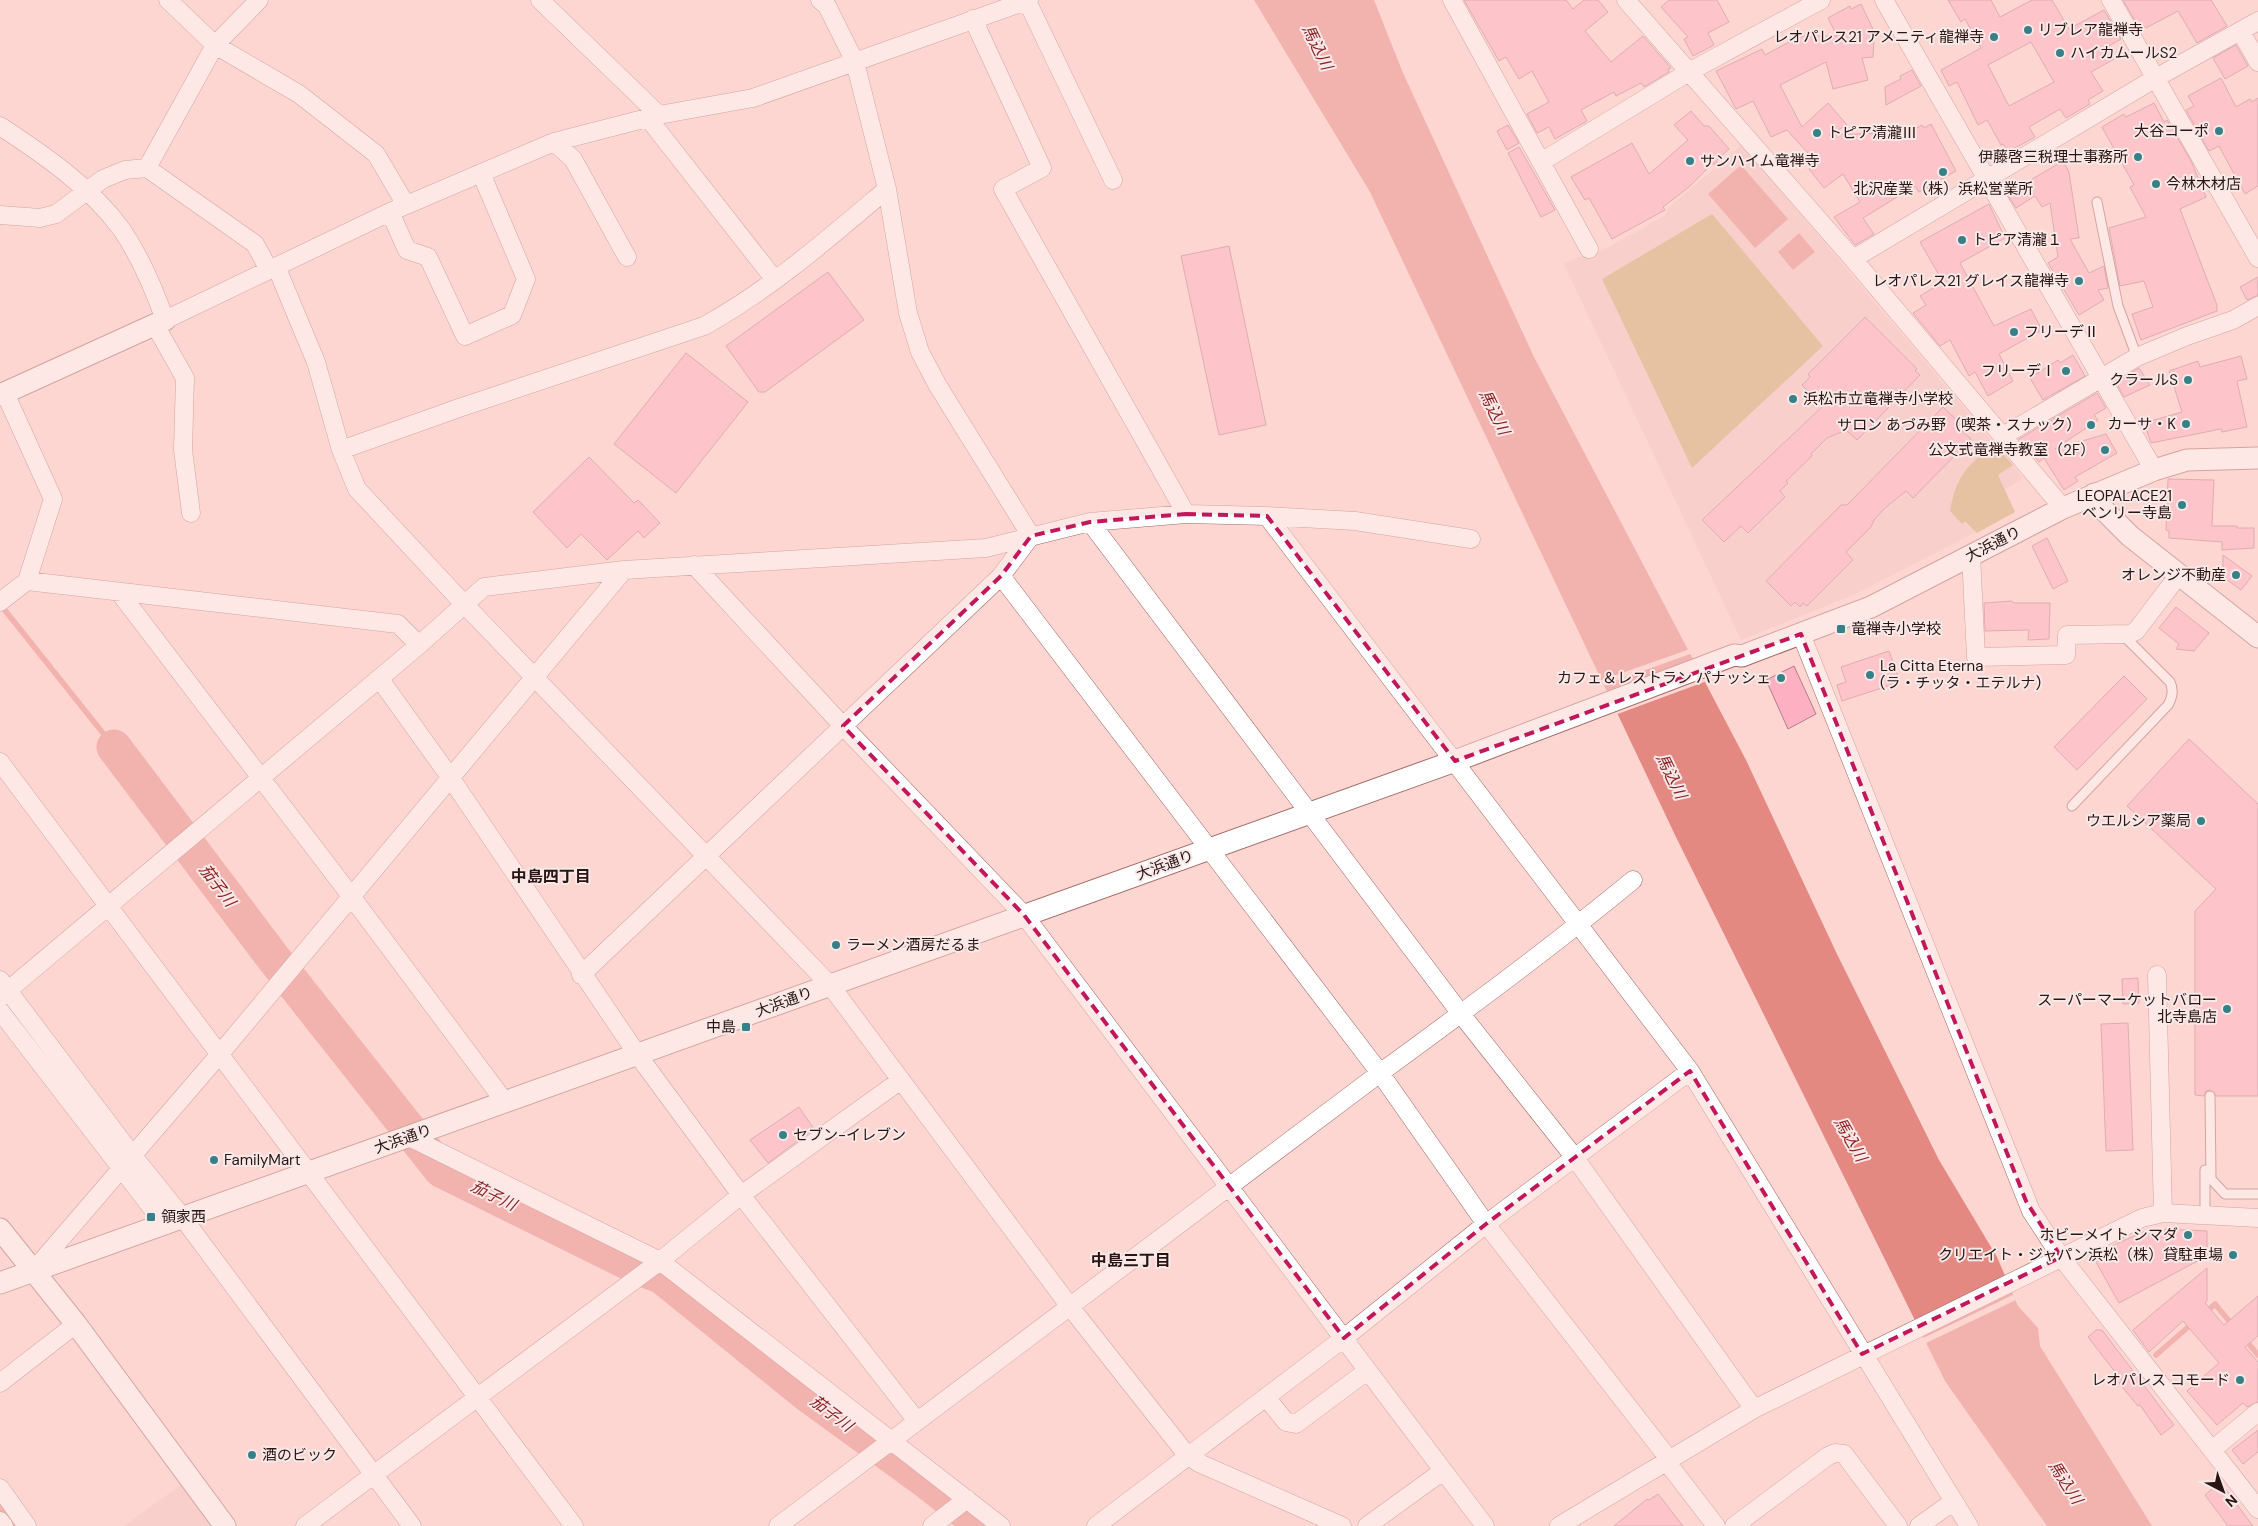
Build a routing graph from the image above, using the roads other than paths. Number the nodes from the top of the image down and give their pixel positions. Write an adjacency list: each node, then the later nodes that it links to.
1 (168, 0): 14 (street)
2 (259, 0): 14 (street)
3 (540, 0): 19 (street)
4 (820, 0): 15 (street)
5 (1028, 0): 11 (street); 26 (street)
6 (1452, 0): 22 (street)
7 (1626, 0): 17 (street)
8 (1821, 0): 17 (street)
9 (1884, 0): 25 (street)
10 (2111, 0): 18 (street)
11 (973, 19): 15 (street); 51 (street)
12 (2258, 21): 13 (street)
13 (2240, 32): 16 (street); 18 (street)
14 (215, 45): 23 (street); 30 (street)
15 (855, 62): 19 (street); 27 (street)
16 (2258, 62)
17 (1689, 72): 22 (street); 36 (street)
18 (2154, 79): 25 (street); 35 (street)
19 (654, 117): 21 (street); 38 (street)
20 (0, 126): 28 (street)
21 (554, 142): 24 (street); 34 (street)
22 (1541, 162): 33 (street)
23 (147, 168): 28 (street); 37 (street)
24 (481, 173): 30 (street); 31 (street)
25 (1986, 178): 36 (street); 42 (street)
26 (1113, 180)
27 (887, 189): 38 (street); 54 (street)
28 (86, 190): 32 (street); 40 (street)
29 (2097, 202): 41 (lane)
30 (406, 205): 31 (street)
31 (390, 212): 37 (street)
32 (0, 215)
33 (1588, 249)
34 (627, 257)
35 (2258, 258)
36 (1853, 259): 44 (street)
37 (272, 268): 40 (street); 45 (street)
38 (775, 280): 45 (street)
39 (2258, 306): 41 (street)
40 (160, 322): 43 (street); 50 (street)
41 (2137, 357): 42 (street)
42 (2100, 378): 44 (street); 47 (street)
43 (2, 394): 61 (street)
44 (2003, 436): 49 (street)
45 (341, 450): 64 (street)
46 (2258, 458): 47 (street, 大浜通り)
47 (2154, 470): 48 (street, 大浜通り)
48 (2094, 494): 49 (street, 大浜通り); 60 (street)
49 (2063, 508): 56 (street, 大浜通り)
50 (191, 514)
51 (1186, 514): 52 (street); 53 (street)
52 (1267, 516): 55 (street); 72 (street)
53 (1090, 522): 54 (street); 77 (street)
54 (1031, 536): 57 (street); 59 (street)
55 (1471, 539)
56 (1971, 555): 65 (street, 大浜通り); 66 (street)
57 (694, 565): 58 (street); 71 (street)
58 (624, 570): 64 (street); 69 (street)
59 (1001, 576): 71 (street); 78 (street)
60 (2178, 576): 66 (street); 67 (street)
61 (27, 581): 62 (street); 63 (street)
62 (119, 592): 68 (street); 74 (street)
63 (0, 602)
64 (465, 605): 68 (street); 69 (street)
65 (1801, 634): 72 (street, 大浜通り); 112 (street)
66 (2122, 634): 76 (lane)
67 (2258, 637)
68 (419, 645): 70 (street)
69 (534, 677): 75 (street); 79 (street)
70 (379, 678): 74 (street); 75 (street)
71 (843, 726): 79 (street); 83 (street)
72 (1455, 761): 77 (street, 大浜通り); 84 (street)
73 (0, 762): 82 (street)
74 (261, 777): 81 (street); 82 (street)
75 (450, 778): 81 (street); 85 (street)
76 (2072, 806)
77 (1310, 813): 78 (street, 大浜通り); 90 (street)
78 (1210, 849): 83 (street, 大浜通り); 94 (street)
79 (706, 856): 85 (street); 87 (street)
80 (1633, 880): 84 (street)
81 (351, 896): 92 (street); 97 (street)
82 (108, 904): 88 (street); 92 (street)
83 (1024, 915): 87 (street, 大浜通り); 103 (street)
84 (1578, 925): 90 (street); 93 (street)
85 (581, 975): 91 (street)
86 (2157, 975): 106 (street)
87 (830, 985): 91 (street, 大浜通り); 95 (street)
88 (3, 989): 100 (street)
89 (0, 1011): 100 (street)
90 (1461, 1014): 94 (street); 99 (street)
91 (637, 1054): 97 (street, 大浜通り); 105 (street)
92 (219, 1055): 100 (street); 102 (street)
93 (1690, 1071): 99 (street); 119 (street)
94 (1380, 1073): 103 (street); 110 (street)
95 (900, 1080): 105 (street); 116 (street)
96 (2210, 1096): 104 (lane)
97 (505, 1102): 98 (street, 大浜通り)
98 (409, 1137): 102 (street, 大浜通り); 113 (street)
99 (1575, 1158): 110 (street); 124 (street)
100 (127, 1162): 109 (street); 114 (street)
101 (2205, 1170): 107 (lane)
102 (308, 1172): 109 (street, 大浜通り); 122 (street)
103 (1228, 1188): 116 (street); 118 (street)
104 (2258, 1194)
105 (742, 1196): 113 (street); 126 (street)
106 (2163, 1213): 107 (street); 112 (street)
107 (2205, 1215): 108 (street)
108 (2258, 1218)
109 (174, 1222): 114 (street, 大浜通り); 132 (street)
110 (1486, 1224): 118 (street); 130 (street)
111 (0, 1229): 114 (street)
112 (2061, 1257): 119 (street); 128 (street)
113 (660, 1260): 122 (street); 127 (street)
114 (34, 1270): 115 (street, 大浜通り); 117 (street)
115 (0, 1283)
116 (1071, 1308): 126 (street); 129 (street)
117 (76, 1324): 121 (street); 140 (street)
118 (1344, 1338): 120 (street); 123 (street)
119 (1870, 1350): 124 (street); 135 (street)
120 (1367, 1371): 123 (street); 131 (street)
121 (0, 1383)
122 (478, 1397): 132 (street); 143 (street)
123 (1266, 1397): 129 (street)
124 (1754, 1409): 130 (street)
125 (2258, 1412): 128 (street)
126 (917, 1421): 127 (street)
127 (892, 1440): 134 (street); 144 (street)
128 (2212, 1450): 136 (street)
129 (1187, 1455): 147 (street); 148 (street)
130 (1668, 1460): 151 (street); 152 (street)
131 (1443, 1471): 149 (street); 150 (street)
132 (374, 1475): 141 (street); 142 (street)
133 (0, 1488): 139 (street)
134 (967, 1499): 145 (street); 146 (street)
135 (1954, 1501): 155 (street); 156 (street)
136 (2258, 1509)
137 (0, 1521): 138 (street)
138 (4, 1526)
139 (27, 1526)
140 (225, 1526)
141 (305, 1526)
142 (412, 1526)
143 (574, 1526)
144 (778, 1526)
145 (932, 1526)
146 (1001, 1526)
147 (1096, 1526)
148 (1342, 1526)
149 (1367, 1526)
150 (1485, 1526)
151 (1559, 1526)
152 (1716, 1526)
153 (1734, 1526): 154 (street)
154 (1898, 1526)
155 (1919, 1526)
156 (1969, 1526)

